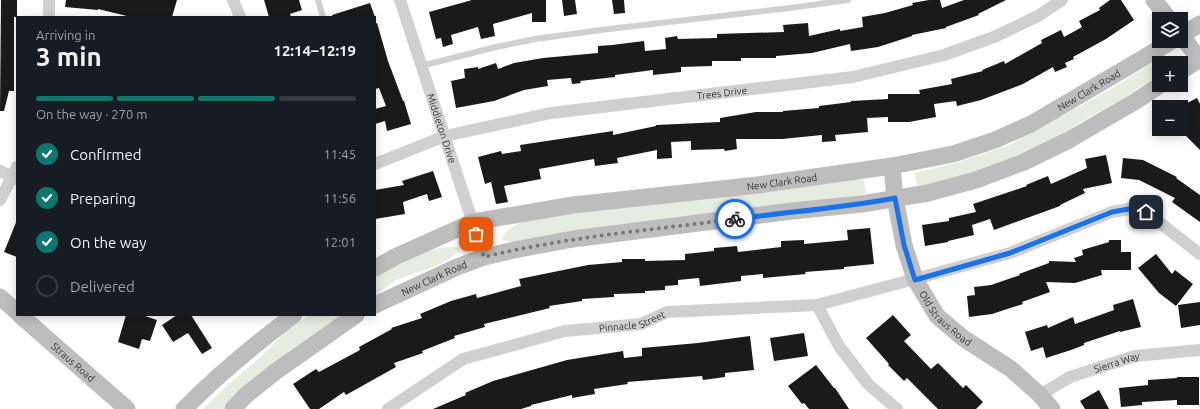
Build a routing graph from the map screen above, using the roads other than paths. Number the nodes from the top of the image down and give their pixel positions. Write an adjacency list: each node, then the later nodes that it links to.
1 (49, 0): 9 (street)
2 (233, 0): 10 (street)
3 (318, 0): 11 (lane)
4 (400, 0): 17 (street, Middleton Drive)
5 (848, 0): 17 (lane)
6 (1062, 0): 20 (street, Trees Drive)
7 (1154, 0): 8 (main road)
8 (1163, 12)
9 (49, 16)
10 (240, 16)
11 (324, 16)
12 (1200, 24): 13 (main road, New Clark Road)
13 (1188, 31)
14 (1188, 46): 16 (main road)
15 (1160, 48): 22 (main road, New Clark Road)
16 (1200, 59): 18 (main road)
17 (421, 66): 20 (street, Middleton Drive)
18 (1188, 67)
19 (1152, 90): 25 (main road, New Clark Road)
20 (445, 136): 21 (street, Trees Drive); 27 (street, Middleton Drive)
21 (376, 164)
22 (892, 166): 25 (main road, Old Straus Road); 27 (main road, New Clark Road)
23 (0, 171): 24 (street)
24 (15, 174): 26 (street)
25 (895, 198): 29 (main road, New Clark Road); 31 (main road, Old Straus Road)
26 (0, 200)
27 (473, 222): 29 (street, Middleton Drive); 30 (main road, New Clark Road)
28 (1200, 254): 31 (street, Pinnacle Street)
29 (484, 257): 33 (main road, New Clark Road)
30 (376, 267)
31 (915, 280): 34 (street, Pinnacle Street); 40 (main road, Old Straus Road)
32 (0, 297): 35 (main road)
33 (376, 305)
34 (817, 305): 44 (street, Pinnacle Street); 45 (street)
35 (16, 311)
36 (21, 316): 41 (main road, Straus Road)
37 (293, 316): 42 (main road)
38 (355, 316): 43 (main road)
39 (1200, 350): 40 (street, Sierra Way)
40 (1040, 395): 46 (main road, Old Straus Road)
41 (127, 409)
42 (184, 409)
43 (233, 409)
44 (388, 409)
45 (897, 409)
46 (1052, 409)

